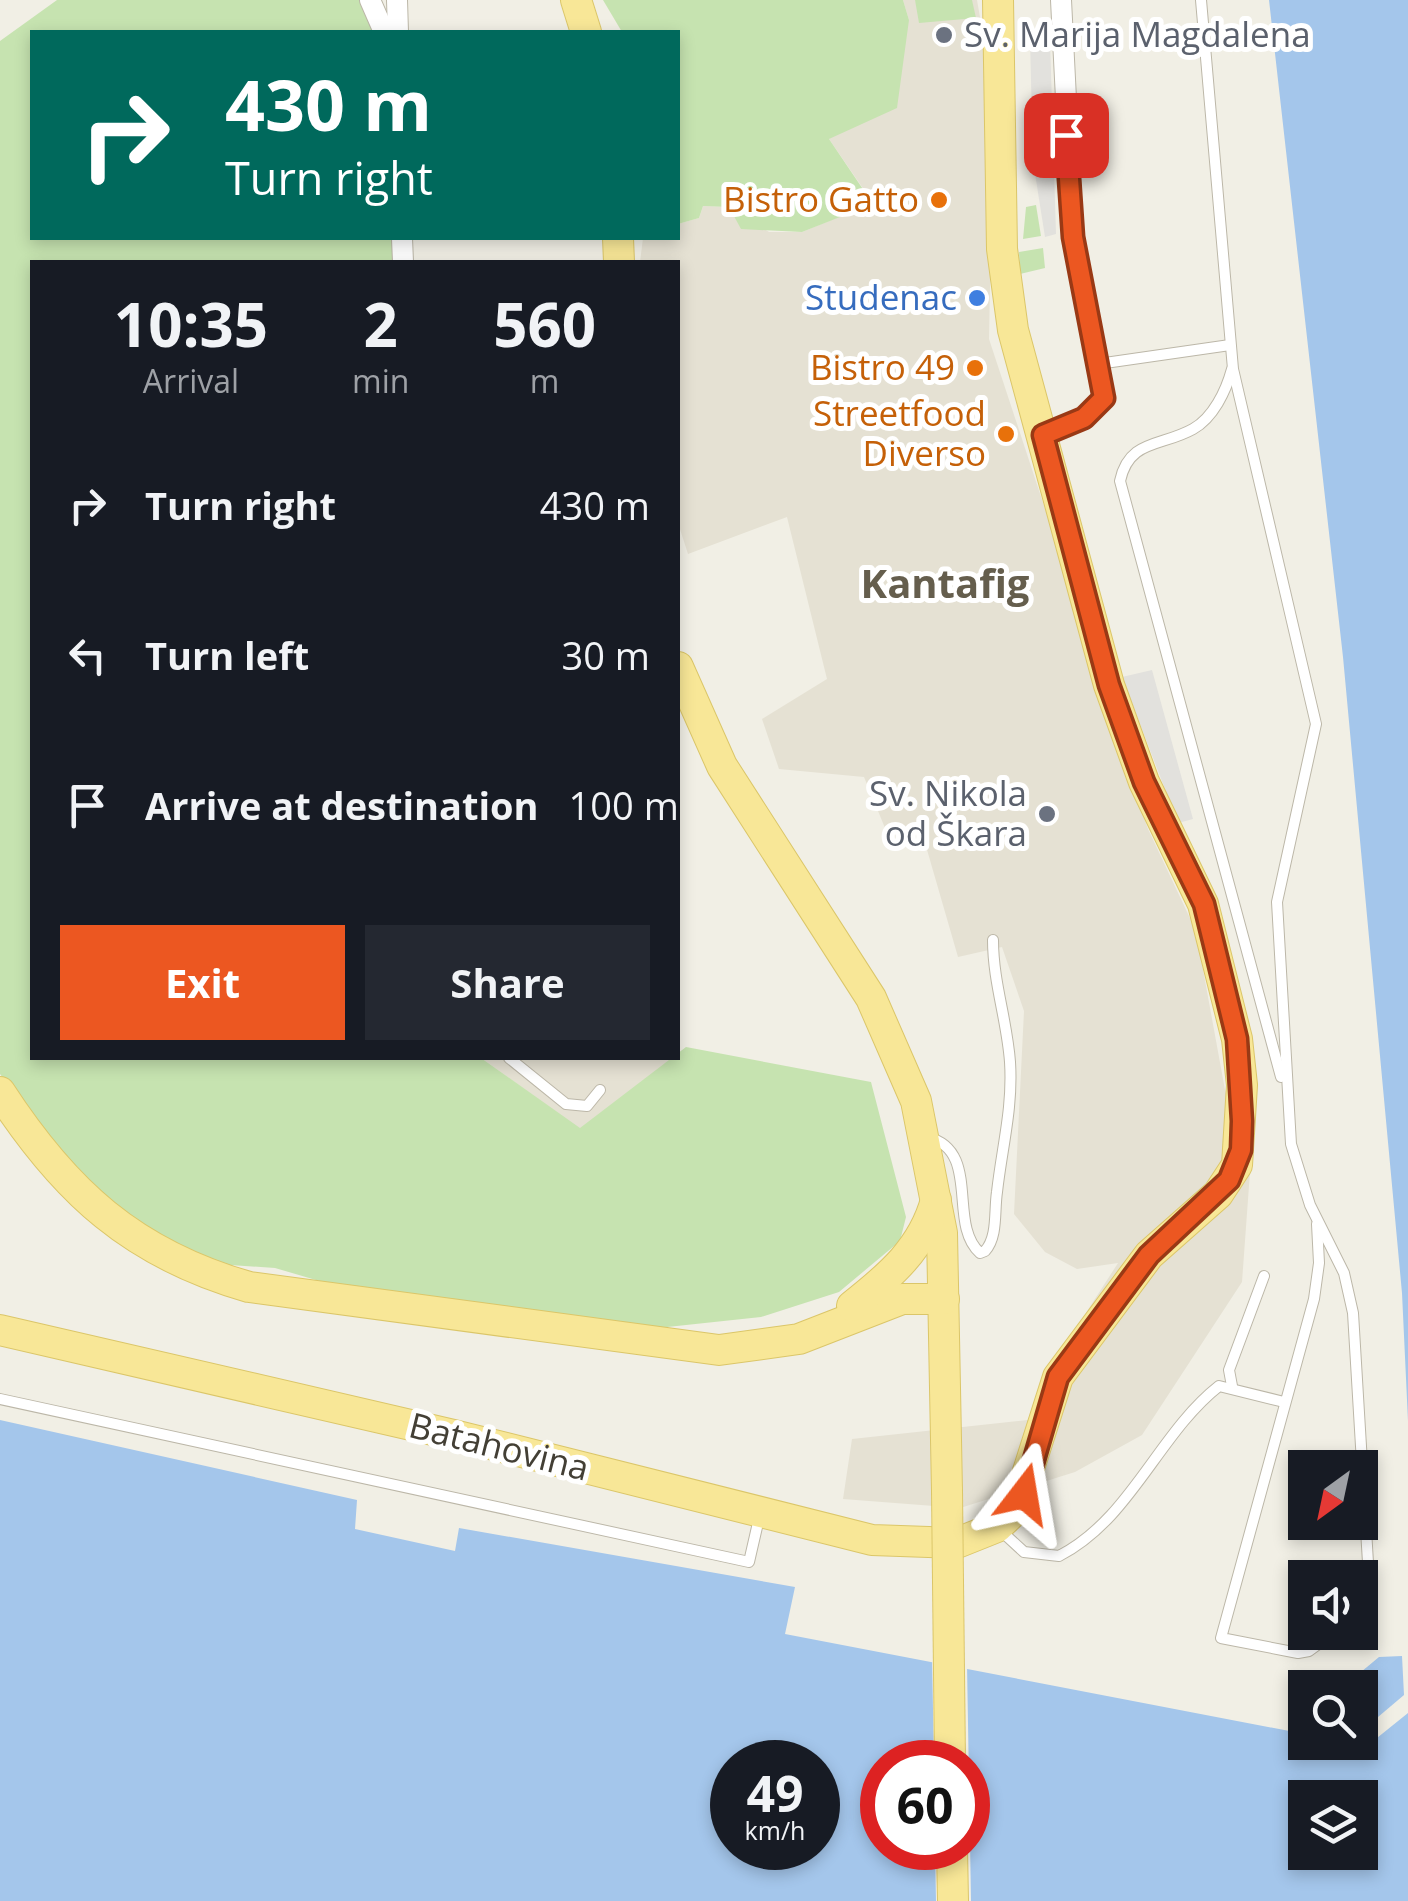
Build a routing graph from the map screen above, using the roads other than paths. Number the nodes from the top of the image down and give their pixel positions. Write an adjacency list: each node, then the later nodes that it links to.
1 (370, 0): 7 (street)
2 (397, 0): 8 (street)
3 (576, 0): 9 (main road)
4 (998, 0): 13 (main road)
5 (1060, 0): 11 (street)
6 (1201, 0): 10 (lane)
7 (383, 30)
8 (398, 30)
9 (585, 30)
10 (1230, 345): 11 (lane); 12 (lane)
11 (1098, 364): 13 (street)
12 (1232, 369): 17 (lane); 17 (lane)
13 (1043, 435): 32 (main road)
14 (680, 671): 20 (main road)
15 (993, 940): 20 (lane)
16 (511, 1060): 18 (lane)
17 (1285, 1087): 22 (lane)
18 (600, 1090)
19 (0, 1092): 27 (main road)
20 (926, 1137): 21 (main road)
21 (937, 1197): 24 (main road); 25 (main road)
22 (1316, 1218): 30 (lane); 33 (lane)
23 (1264, 1276): 28 (lane)
24 (884, 1282): 25 (main road); 27 (main road)
25 (943, 1293): 27 (main road); 35 (main road, bridge)
26 (0, 1330): 31 (main road, Batahovina)
27 (822, 1331)
28 (1232, 1386): 30 (lane); 32 (lane)
29 (0, 1399): 31 (lane)
30 (1284, 1402): 34 (lane)
31 (761, 1513): 32 (main road, Batahovina)
32 (997, 1527)
33 (1369, 1560)
34 (1303, 1650)
35 (950, 1740)
36 (952, 1870): 37 (main road)
37 (953, 1901)

